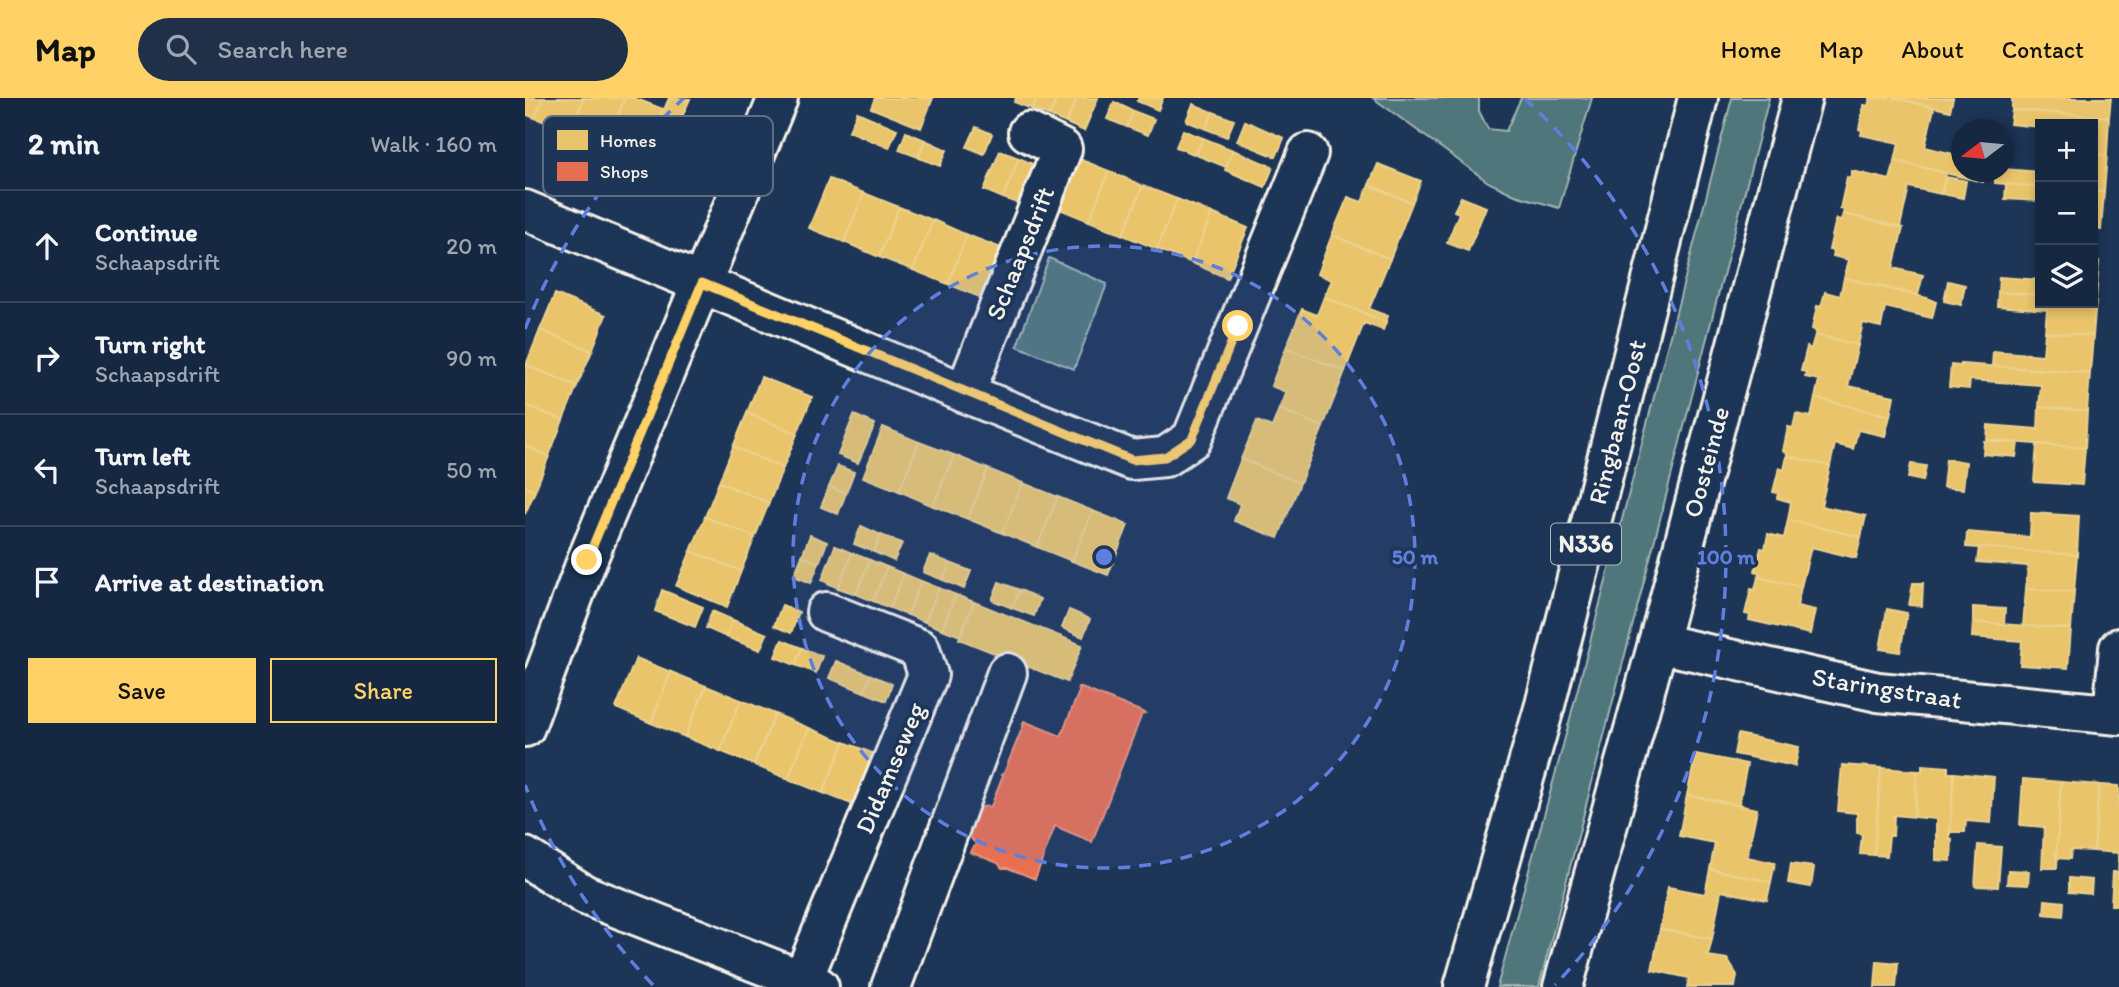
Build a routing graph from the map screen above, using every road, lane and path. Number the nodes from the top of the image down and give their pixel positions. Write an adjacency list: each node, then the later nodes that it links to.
1 (778, 98): 4 (street)
2 (1698, 98): 20 (street, Ringbaan-Oost / N336)
3 (1802, 98): 12 (street, Oosteinde)
4 (771, 116)
5 (1028, 132): 10 (street, Schaapsdrift)
6 (1308, 153): 10 (street)
7 (738, 196): 9 (street)
8 (525, 209): 9 (street)
9 (702, 283): 10 (street); 16 (street)
10 (965, 393)
11 (825, 612): 18 (street, Didamseweg)
12 (1658, 643): 15 (street, Staringstraat); 21 (street, Oosteinde)
13 (2119, 648): 15 (street)
14 (1007, 673): 19 (street)
15 (2116, 715)
16 (525, 727)
17 (525, 857): 18 (street, Didamseweg)
18 (810, 984)
19 (891, 987)
20 (1464, 987)
21 (1563, 987)

